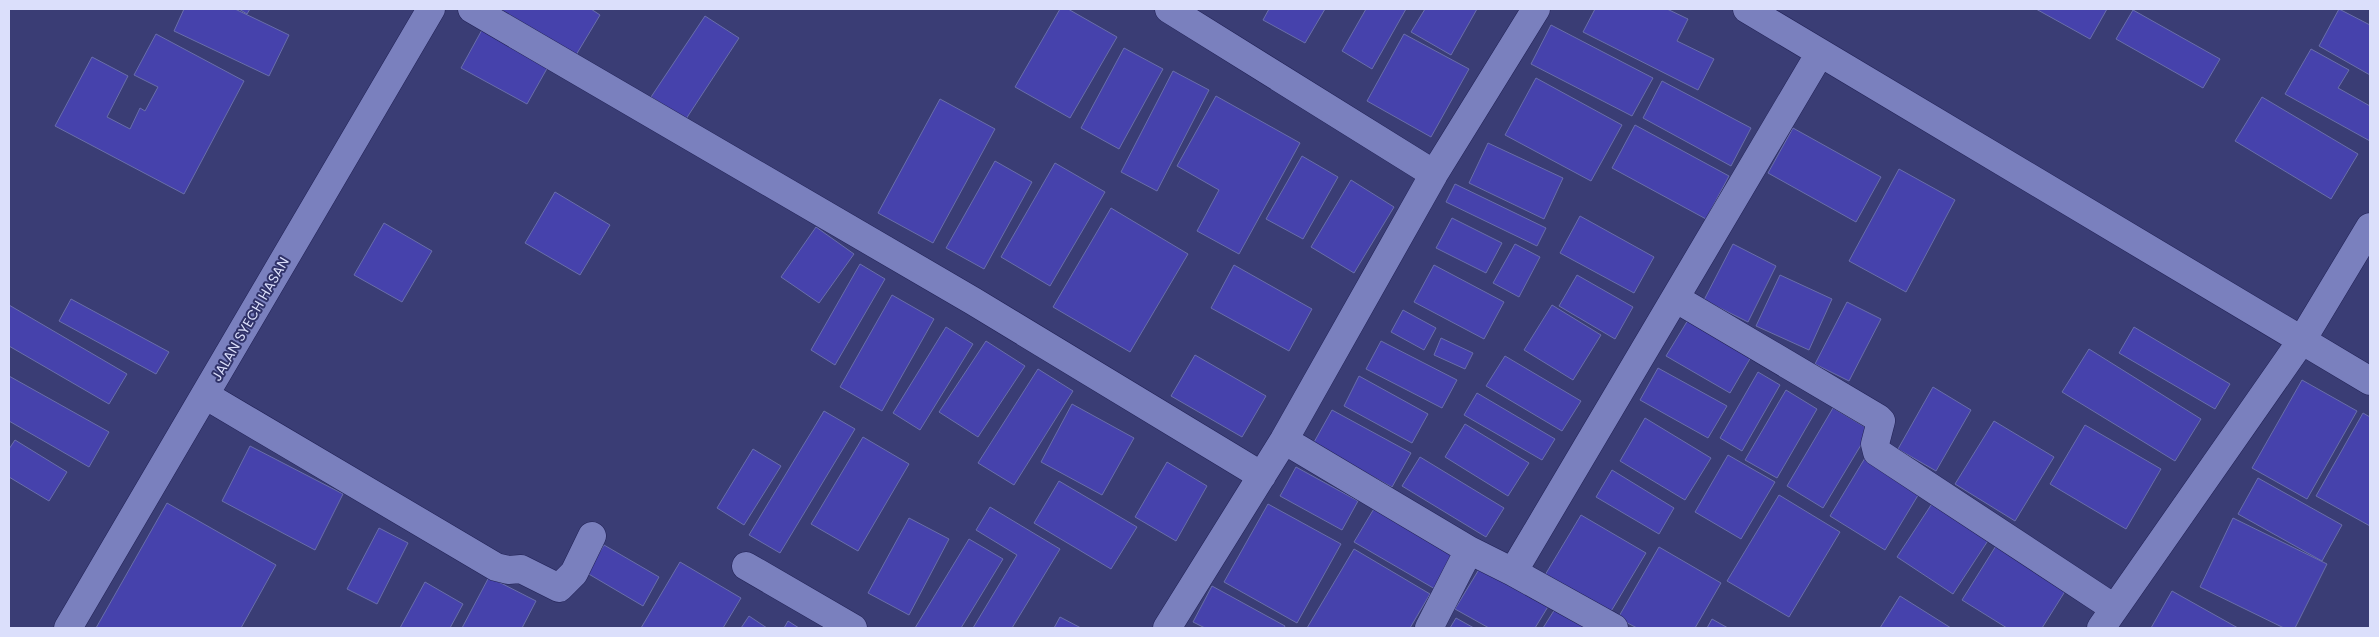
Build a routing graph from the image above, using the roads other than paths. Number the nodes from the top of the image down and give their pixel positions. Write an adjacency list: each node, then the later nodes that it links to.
1 (431, 9): 12 (street, JALAN SYECH HASAN)
2 (472, 9): 14 (street)
3 (1169, 9): 7 (street)
4 (1536, 9): 7 (street)
5 (1747, 9): 6 (street)
6 (1820, 52): 9 (street); 10 (street)
7 (1434, 174): 13 (street)
8 (2370, 227): 10 (street)
9 (1675, 298): 18 (street); 19 (street)
10 (2302, 340): 11 (street); 19 (street)
11 (2370, 381)
12 (205, 395): 15 (street); 20 (street, JALAN SYECH HASAN)
13 (1284, 440): 14 (street); 16 (street)
14 (1262, 476): 22 (street)
15 (592, 536)
16 (1469, 550): 18 (street); 23 (street)
17 (746, 566): 21 (street)
18 (1513, 572): 24 (street)
19 (2108, 618)
20 (68, 628)
21 (852, 628)
22 (1167, 628)
23 (1429, 628)
24 (1614, 628)

